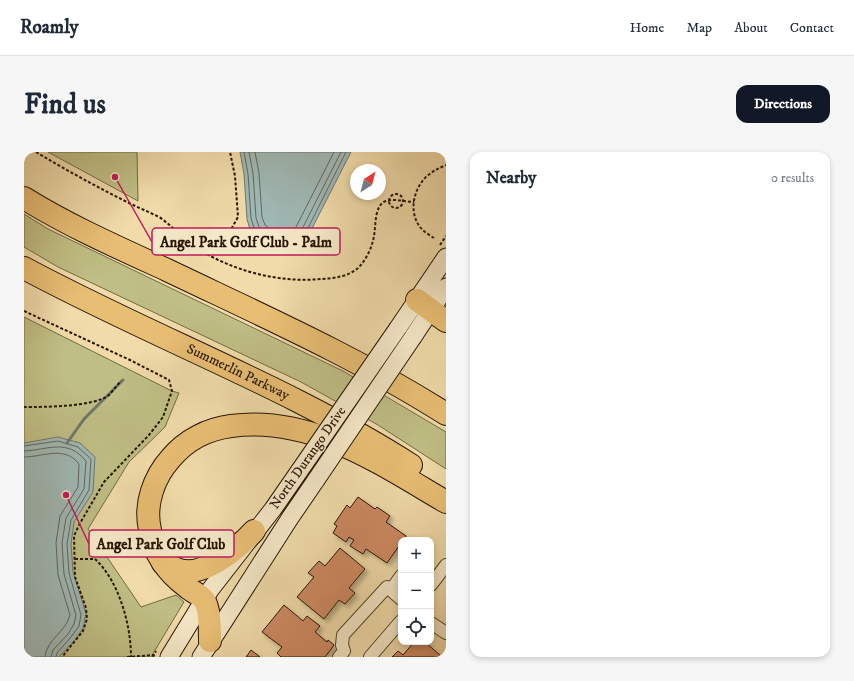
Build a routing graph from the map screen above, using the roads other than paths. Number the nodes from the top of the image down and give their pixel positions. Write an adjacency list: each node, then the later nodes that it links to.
1 (24, 198): 6 (highway)
2 (446, 257): 5 (main road, North Durango Drive)
3 (24, 268): 7 (highway, Summerlin Parkway)
4 (446, 288): 5 (main road, North Durango Drive)
5 (431, 310): 9 (main road, North Durango Drive, bridge); 20 (main road, North Durango Drive, bridge)
6 (446, 414)
7 (446, 487)
8 (446, 502): 10 (highway)
9 (254, 531): 10 (highway); 16 (main road, North Durango Drive)
10 (163, 563): 16 (highway)
11 (446, 565): 13 (street)
12 (398, 580): 14 (street)
13 (434, 581)
14 (391, 590): 15 (street); 22 (street)
15 (398, 597)
16 (204, 599): 20 (highway); 21 (main road, North Durango Drive)
17 (398, 624): 23 (street)
18 (434, 625): 19 (street)
19 (446, 633)
20 (205, 649)
21 (161, 656)
22 (339, 657)
23 (370, 657)

